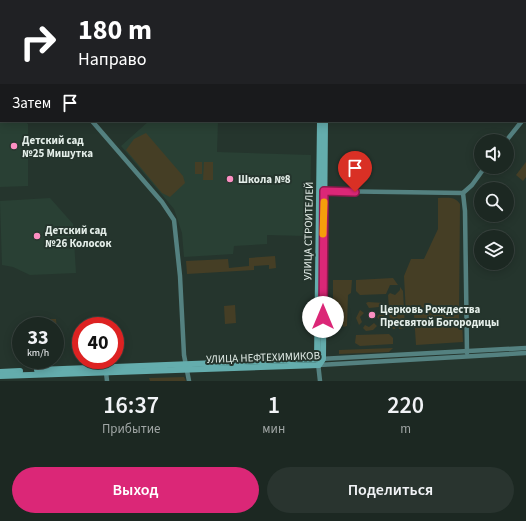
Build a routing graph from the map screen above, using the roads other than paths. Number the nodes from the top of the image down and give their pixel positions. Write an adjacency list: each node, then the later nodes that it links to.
1 (93, 122): 13 (street)
2 (320, 122): 7 (street, УЛИЦА СТРОИТЕЛЕЙ)
3 (325, 122): 7 (street, УЛИЦА СТРОИТЕЛЕЙ)
4 (521, 122): 5 (street)
5 (512, 134)
6 (481, 174): 8 (street)
7 (321, 191): 8 (street); 12 (street, УЛИЦА СТРОИТЕЛЕЙ)
8 (463, 193): 11 (street)
9 (526, 348): 11 (street)
10 (526, 353): 11 (street, УЛИЦА НЕФТЕХИМИКОВ)
11 (467, 354): 12 (street, УЛИЦА НЕФТЕХИМИКОВ)
12 (320, 361): 13 (street, УЛИЦА НЕФТЕХИМИКОВ); 19 (street, УЛИЦА СТРОИТЕЛЕЙ)
13 (186, 367): 14 (street); 15 (street, УЛИЦА НЕФТЕХИМИКОВ); 18 (street)
14 (0, 372)
15 (106, 372): 16 (street, УЛИЦА НЕФТЕХИМИКОВ); 17 (street)
16 (0, 376)
17 (107, 381)
18 (189, 381)
19 (320, 381)

